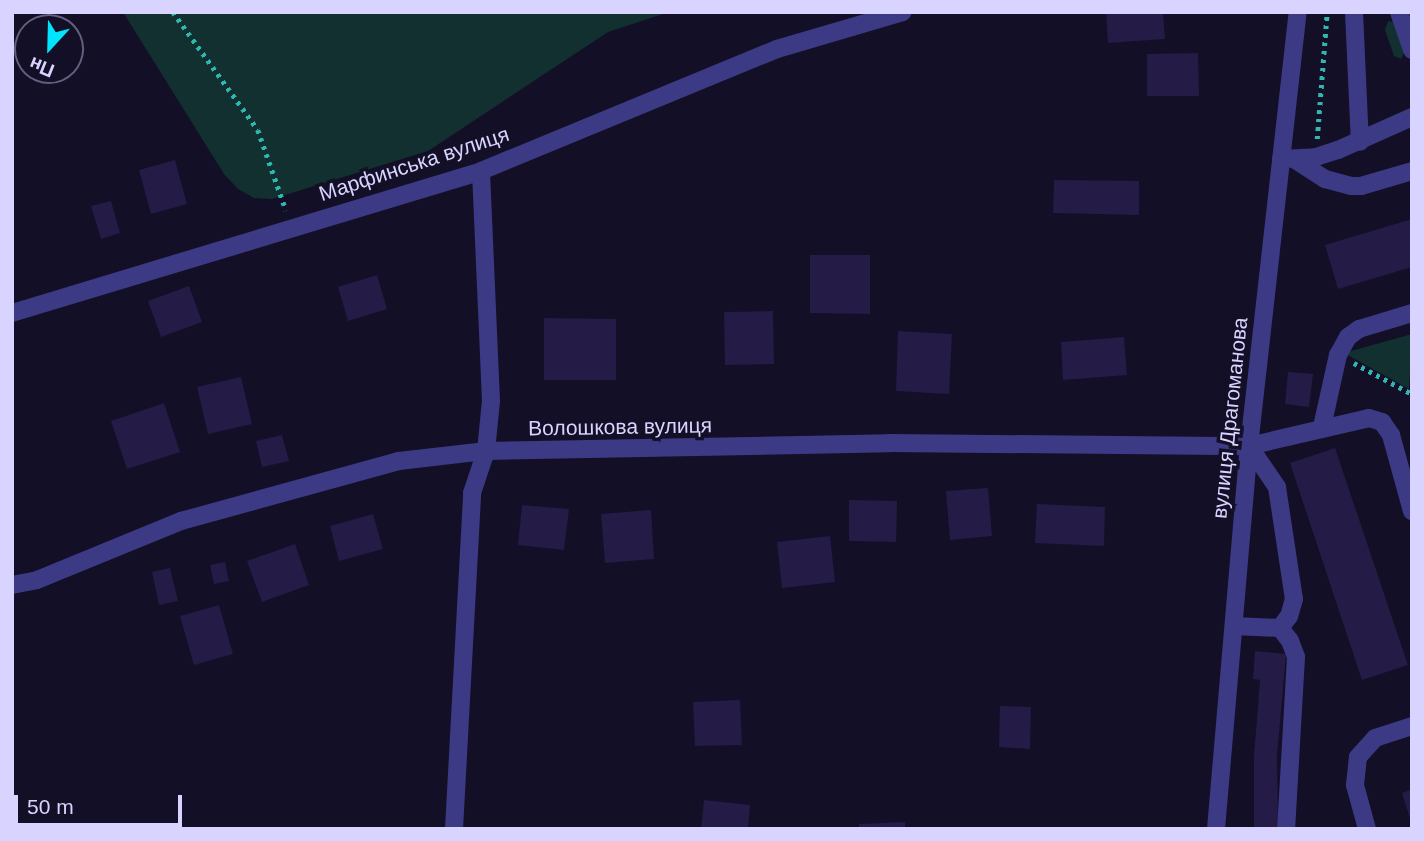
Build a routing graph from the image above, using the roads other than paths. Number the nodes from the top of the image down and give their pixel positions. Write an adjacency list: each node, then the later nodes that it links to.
1 (903, 12): 9 (street, Марфинська вулиця)
2 (1298, 12): 8 (street, вулиця Драгоманова)
3 (1353, 12): 7 (street)
4 (1399, 12): 5 (street)
5 (1412, 50)
6 (1412, 117): 7 (street)
7 (1360, 142): 8 (street)
8 (1287, 159): 10 (street); 14 (street, вулиця Драгоманова)
9 (481, 171): 11 (street, Марфинська вулиця); 15 (street)
10 (1412, 171)
11 (12, 313)
12 (1412, 313): 13 (street)
13 (1322, 427): 14 (street, Волошкова вулиця); 16 (street, Волошкова вулиця)
14 (1249, 446): 15 (street, Волошкова вулиця); 18 (street, вулиця Драгоманова); 19 (street)
15 (486, 451): 17 (street, Волошкова вулиця); 21 (street)
16 (1412, 511)
17 (12, 585)
18 (1234, 626): 19 (street); 22 (street, вулиця Драгоманова)
19 (1280, 628): 23 (street)
20 (1412, 726): 24 (street)
21 (454, 829)
22 (1216, 829)
23 (1286, 829)
24 (1367, 829)

